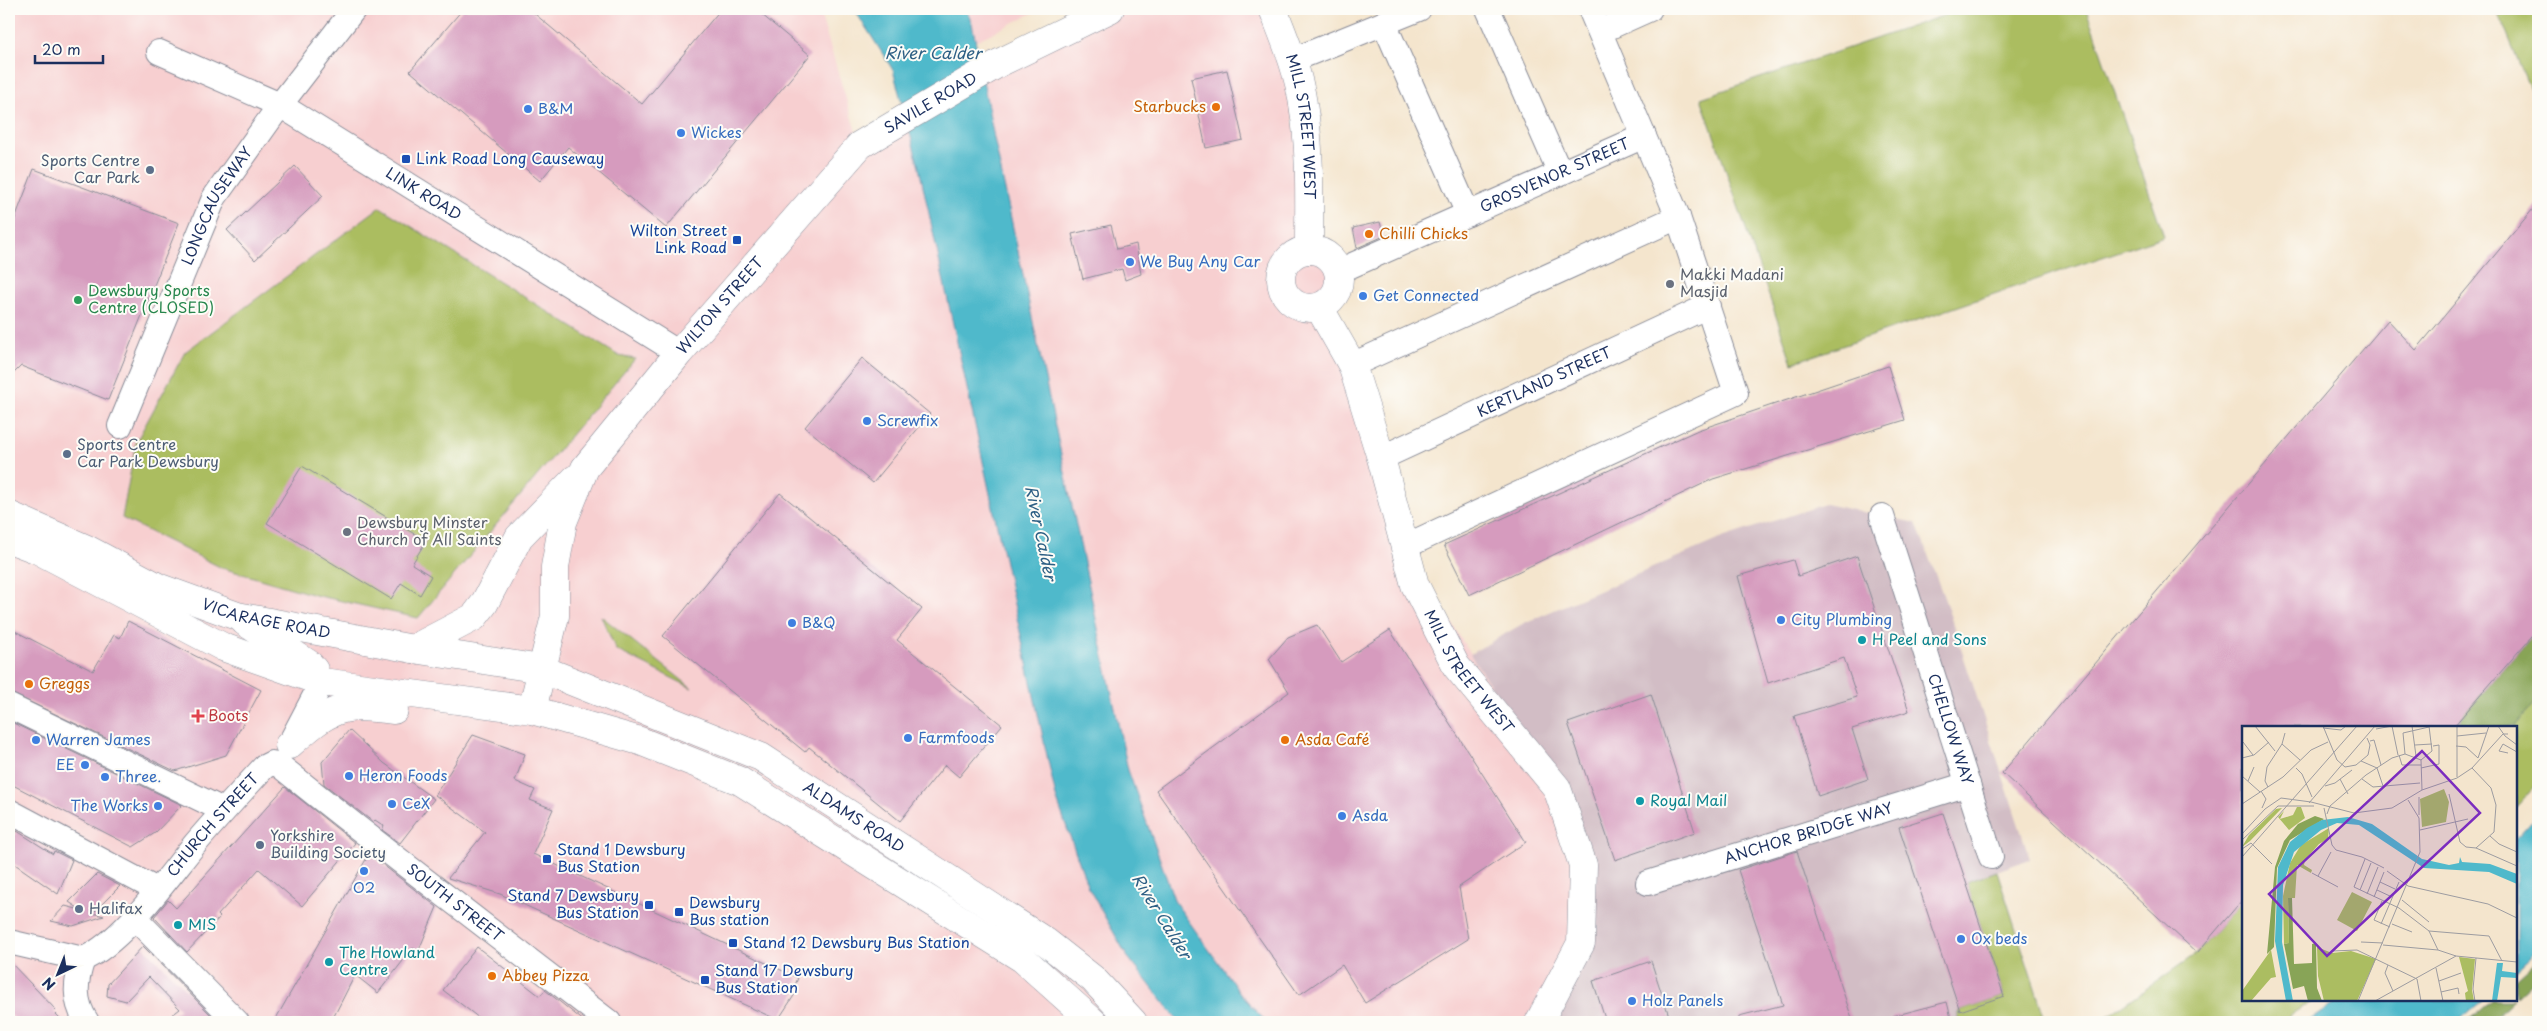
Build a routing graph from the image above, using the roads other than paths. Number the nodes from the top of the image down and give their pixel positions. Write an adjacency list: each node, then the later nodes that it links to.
1 (354, 9): 12 (street, LONGCAUSEWAY)
2 (1110, 9): 14 (main road, SAVILE ROAD)
3 (1273, 9): 11 (main road, MILL STREET WEST)
4 (1420, 9): 8 (street)
5 (1488, 9): 15 (street)
6 (1590, 9): 9 (street, GROSVENOR STREET)
7 (1650, 9): 9 (street)
8 (1384, 23): 11 (street); 16 (street)
9 (1600, 31): 13 (street, GROSVENOR STREET)
10 (159, 52): 12 (street, LINK ROAD)
11 (1294, 60): 18 (main road, MILL STREET WEST)
12 (280, 105): 22 (street, LINK ROAD); 24 (street, LONGCAUSEWAY)
13 (1644, 136): 15 (street, GROSVENOR STREET); 17 (street)
14 (860, 145): 22 (main road, WILTON STREET)
15 (1560, 173): 16 (street, GROSVENOR STREET)
16 (1468, 214): 19 (street, GROSVENOR STREET)
17 (1678, 217): 20 (street); 23 (street)
18 (1309, 250): 19 (main road); 21 (main road)
19 (1339, 272): 21 (main road)
20 (1708, 306): 25 (street, KERTLAND STREET); 30 (street)
21 (1319, 308): 23 (main road, MILL STREET WEST)
22 (680, 353): 26 (main road, WILTON STREET)
23 (1352, 365): 25 (main road, MILL STREET WEST)
24 (120, 426)
25 (1381, 458): 30 (main road, MILL STREET WEST)
26 (585, 468): 32 (main road, WILTON STREET); 33 (main road, WILTON STREET)
27 (9, 515): 31 (main road, VICARAGE ROAD)
28 (1882, 516): 39 (street, CHELLOW WAY)
29 (9, 539): 34 (main road, VICARAGE ROAD)
30 (1406, 546): 53 (main road, MILL STREET WEST)
31 (237, 616): 32 (main road, VICARAGE ROAD); 34 (main road)
32 (413, 649): 33 (main road, VICARAGE ROAD)
33 (541, 669): 37 (main road, WILTON STREET); 52 (main road, ALDAMS ROAD)
34 (322, 682): 35 (main road, VICARAGE ROAD); 38 (street)
35 (466, 702): 37 (main road, VICARAGE ROAD); 38 (main road)
36 (9, 706): 40 (street)
37 (532, 710): 51 (main road, ALDAMS ROAD)
38 (284, 755): 40 (street, CHURCH STREET); 50 (street, SOUTH STREET)
39 (1968, 784): 42 (street, CHELLOW WAY); 43 (street, ANCHOR BRIDGE WAY)
40 (223, 810): 44 (street, CHURCH STREET)
41 (9, 811): 44 (street)
42 (1991, 857)
43 (1648, 883)
44 (157, 890): 45 (street, CHURCH STREET)
45 (134, 917): 47 (street, CHURCH STREET); 49 (street)
46 (9, 942): 47 (street)
47 (83, 959): 48 (street)
48 (87, 1022)
49 (237, 1022)
50 (609, 1022)
51 (1093, 1022)
52 (1133, 1022)
53 (1539, 1022)

